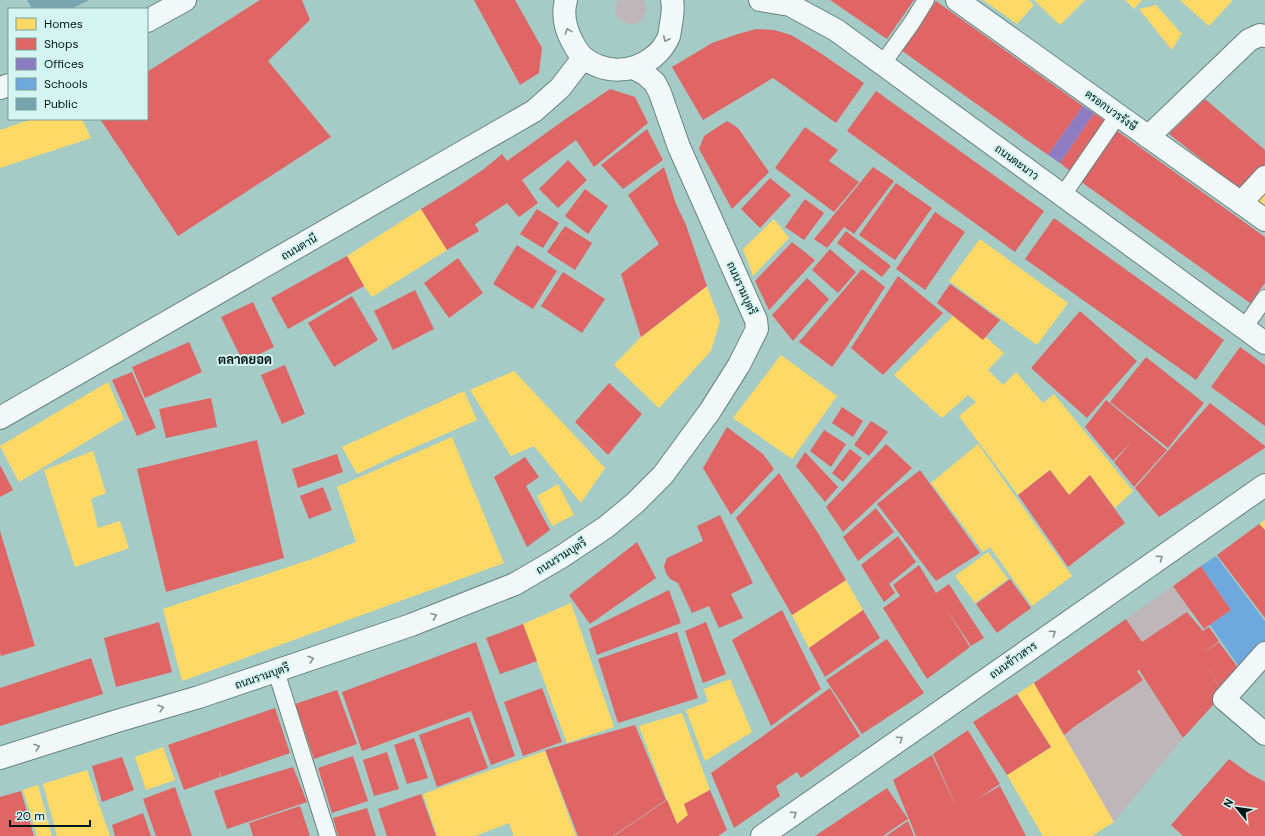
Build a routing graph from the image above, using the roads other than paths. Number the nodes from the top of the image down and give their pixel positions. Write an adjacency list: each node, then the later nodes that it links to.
1 (185, 0): 7 (street)
2 (678, 0): 11 (street, one-way to 11)
3 (760, 0): 10 (street, ถนนตะนาว)
4 (926, 0): 10 (lane)
5 (958, 0): 12 (street, ตรอกบวรรังษี)
6 (565, 1): 9 (street, one-way to 6)
7 (148, 20)
8 (1265, 36): 13 (street)
9 (583, 58): 11 (street); 21 (street, ถนนตานี)
10 (882, 63): 15 (street, ถนนตะนาว)
11 (632, 68): 24 (street, ถนนรามบุตรี, one-way to 11)
12 (1118, 115): 13 (street, ตรอกบวรรังษี); 15 (lane)
13 (1148, 137): 16 (street, ตรอกบวรรังษี)
14 (1265, 177): 16 (street)
15 (1063, 195): 19 (street, ถนนตะนาว)
16 (1241, 203): 17 (street, ตรอกบวรรังษี)
17 (1265, 220)
18 (1265, 298): 19 (lane)
19 (1244, 328): 20 (street, ถนนตะนาว)
20 (1265, 343)
21 (0, 418)
22 (1265, 485): 28 (street, ถนนข้าวสาร, one-way to 22)
23 (1265, 653): 25 (street)
24 (276, 671): 26 (street, ถนนรามบุตรี, one-way to 24); 27 (lane)
25 (1265, 734)
26 (0, 758)
27 (328, 836)
28 (762, 836)

